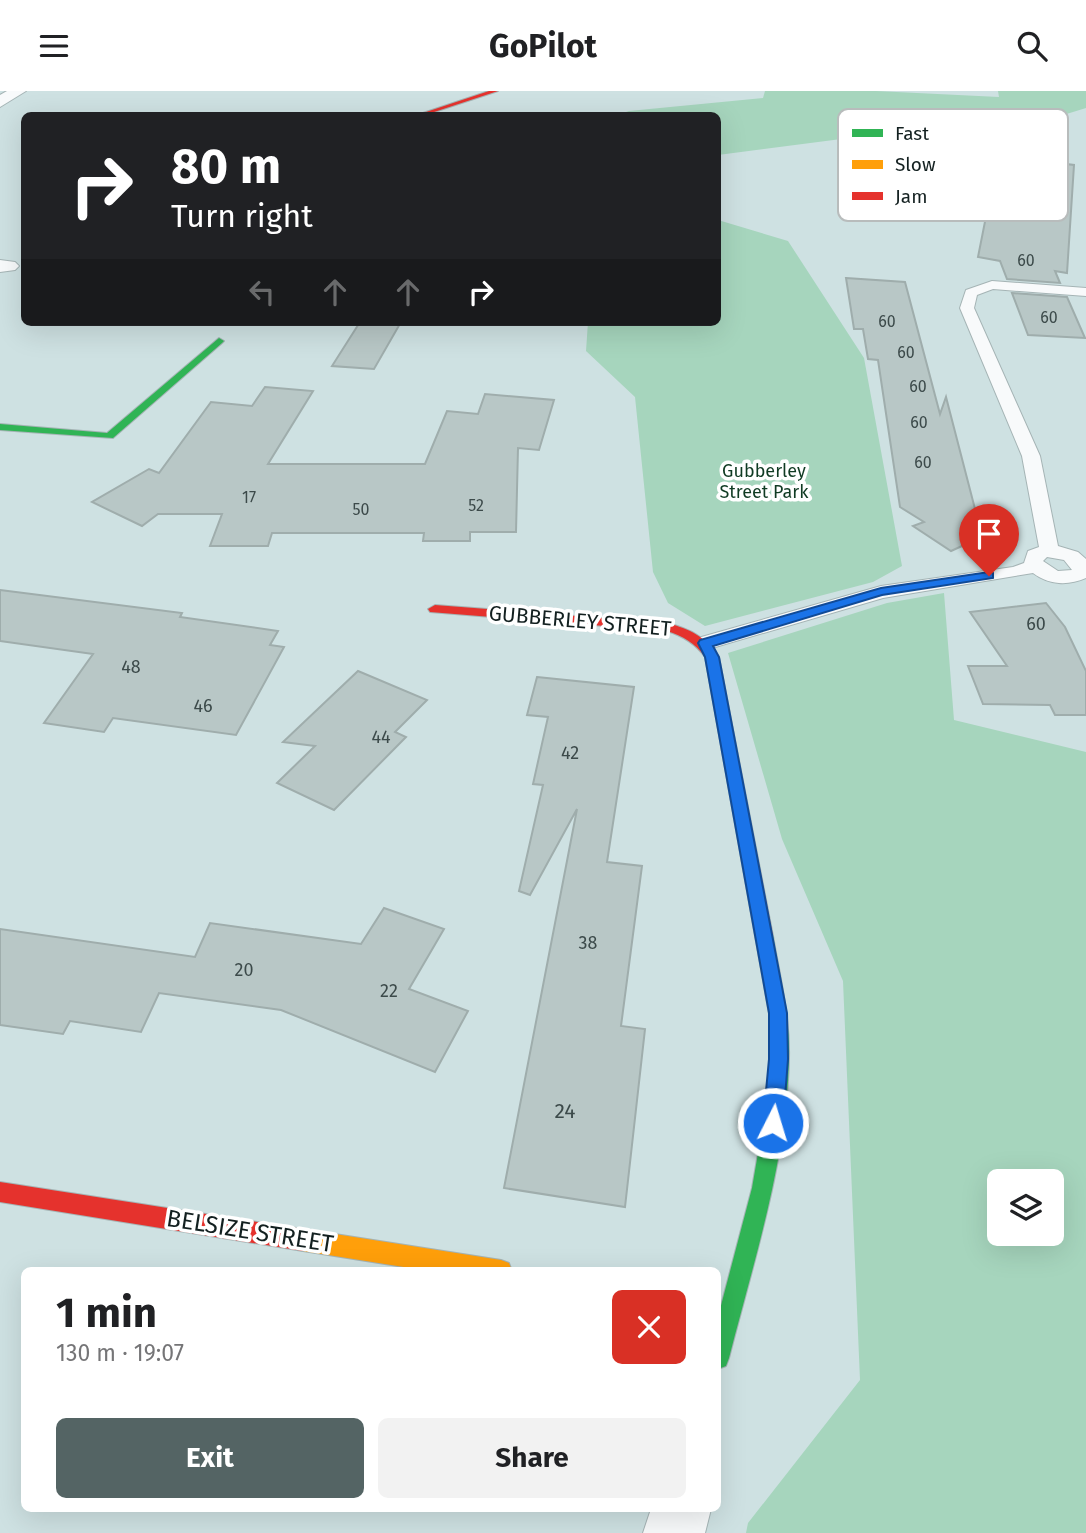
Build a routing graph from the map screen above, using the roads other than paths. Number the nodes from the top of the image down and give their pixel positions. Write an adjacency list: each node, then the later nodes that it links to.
1 (18, 91): 3 (street)
2 (495, 91): 4 (street)
3 (0, 102)
4 (429, 112)
5 (1086, 292): 8 (lane)
6 (219, 341): 7 (street)
7 (0, 427)
8 (1042, 558): 9 (lane); 11 (lane)
9 (1083, 574)
10 (435, 609): 11 (street, GUBBERLEY STREET)
11 (705, 643): 14 (street)
12 (0, 1192): 13 (street, BELSIZE STREET)
13 (476, 1267)
14 (724, 1305): 15 (street)
15 (721, 1332)
16 (680, 1512): 17 (street)
17 (674, 1533)

